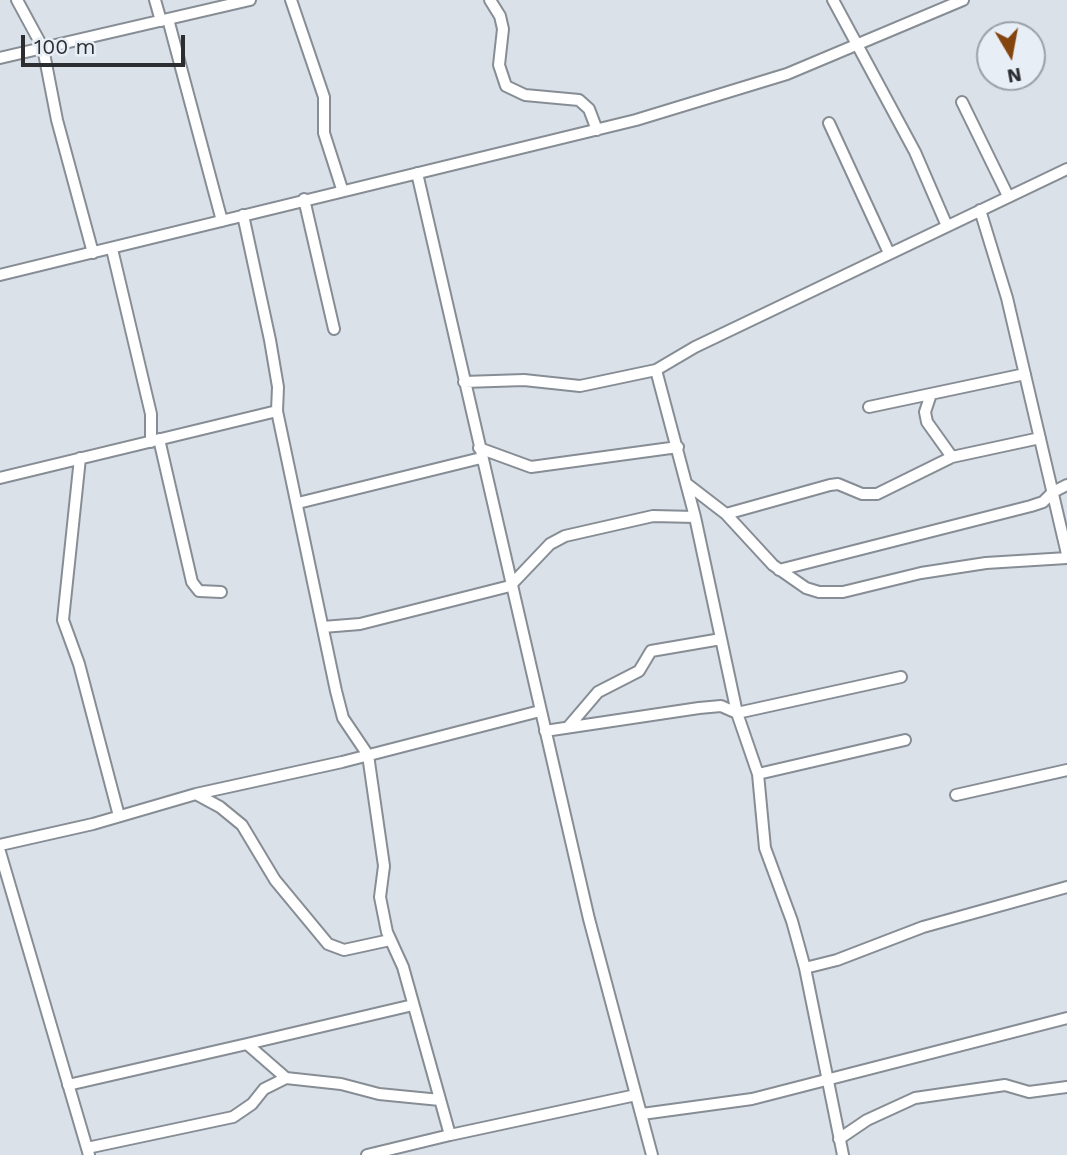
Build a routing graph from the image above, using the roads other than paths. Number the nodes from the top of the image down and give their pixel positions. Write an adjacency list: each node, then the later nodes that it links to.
1 (17, 0): 10 (street)
2 (155, 0): 8 (street)
3 (250, 0): 8 (street)
4 (291, 0): 17 (street)
5 (490, 0): 14 (street)
6 (833, 0): 9 (street)
7 (963, 0): 9 (street)
8 (164, 20): 10 (street); 22 (street)
9 (858, 47): 14 (street); 23 (street)
10 (43, 48): 11 (street); 25 (street)
11 (0, 58)
12 (962, 102): 18 (street)
13 (829, 122): 26 (street)
14 (597, 130): 16 (street)
15 (1067, 169): 18 (street)
16 (417, 173): 17 (street); 31 (street)
17 (342, 189): 19 (street)
18 (1008, 196): 20 (street)
19 (304, 199): 21 (street); 28 (street)
20 (980, 210): 23 (street); 30 (street)
21 (243, 215): 22 (street); 34 (street)
22 (222, 221): 24 (street)
23 (947, 226): 26 (street)
24 (111, 249): 25 (street); 36 (street)
25 (93, 253): 27 (street)
26 (889, 253): 29 (street)
27 (0, 275)
28 (334, 329)
29 (656, 370): 31 (street); 37 (street)
30 (1025, 374): 32 (street); 35 (street)
31 (464, 382): 38 (street)
32 (931, 394): 33 (street); 39 (street)
33 (869, 407)
34 (277, 411): 36 (street); 45 (street)
35 (1040, 438): 39 (street); 44 (street)
36 (155, 440): 40 (street); 51 (street)
37 (678, 447): 38 (street); 42 (street)
38 (480, 453): 45 (street); 50 (street)
39 (952, 457): 46 (street)
40 (80, 458): 41 (street); 65 (street)
41 (0, 478)
42 (687, 484): 46 (street); 47 (street)
43 (1067, 485): 44 (street)
44 (1053, 492): 48 (street); 49 (street)
45 (298, 503): 52 (street)
46 (726, 514): 49 (street)
47 (695, 517): 50 (street); 53 (street)
48 (1067, 556): 49 (street)
49 (779, 570)
50 (510, 586): 52 (street); 55 (street)
51 (221, 592)
52 (323, 627): 60 (street)
53 (720, 639): 56 (street); 57 (street)
54 (901, 677): 56 (street)
55 (540, 711): 58 (street); 60 (street)
56 (737, 713): 57 (street); 62 (street)
57 (569, 726): 58 (street)
58 (545, 731): 78 (street)
59 (905, 740): 62 (street)
60 (368, 755): 63 (street); 69 (street)
61 (1067, 770): 64 (street)
62 (758, 774): 70 (street)
63 (196, 794): 65 (street); 69 (street)
64 (956, 795)
65 (119, 817): 66 (street)
66 (0, 845)
67 (0, 852): 76 (street)
68 (1067, 887): 70 (street)
69 (390, 940): 71 (street)
70 (805, 968): 75 (street)
71 (413, 1005): 73 (street); 79 (street)
72 (1067, 1018): 75 (street)
73 (247, 1044): 74 (street); 76 (street)
74 (286, 1078): 79 (street); 83 (street)
75 (827, 1079): 80 (street); 82 (street)
76 (68, 1085): 83 (street)
77 (1067, 1087): 82 (street)
78 (636, 1095): 80 (street); 81 (street)
79 (440, 1100): 81 (street)
80 (642, 1114): 84 (street)
81 (450, 1135): 85 (street)
82 (839, 1139): 86 (street)
83 (88, 1151)
84 (654, 1153)
85 (368, 1155)
86 (843, 1155)

